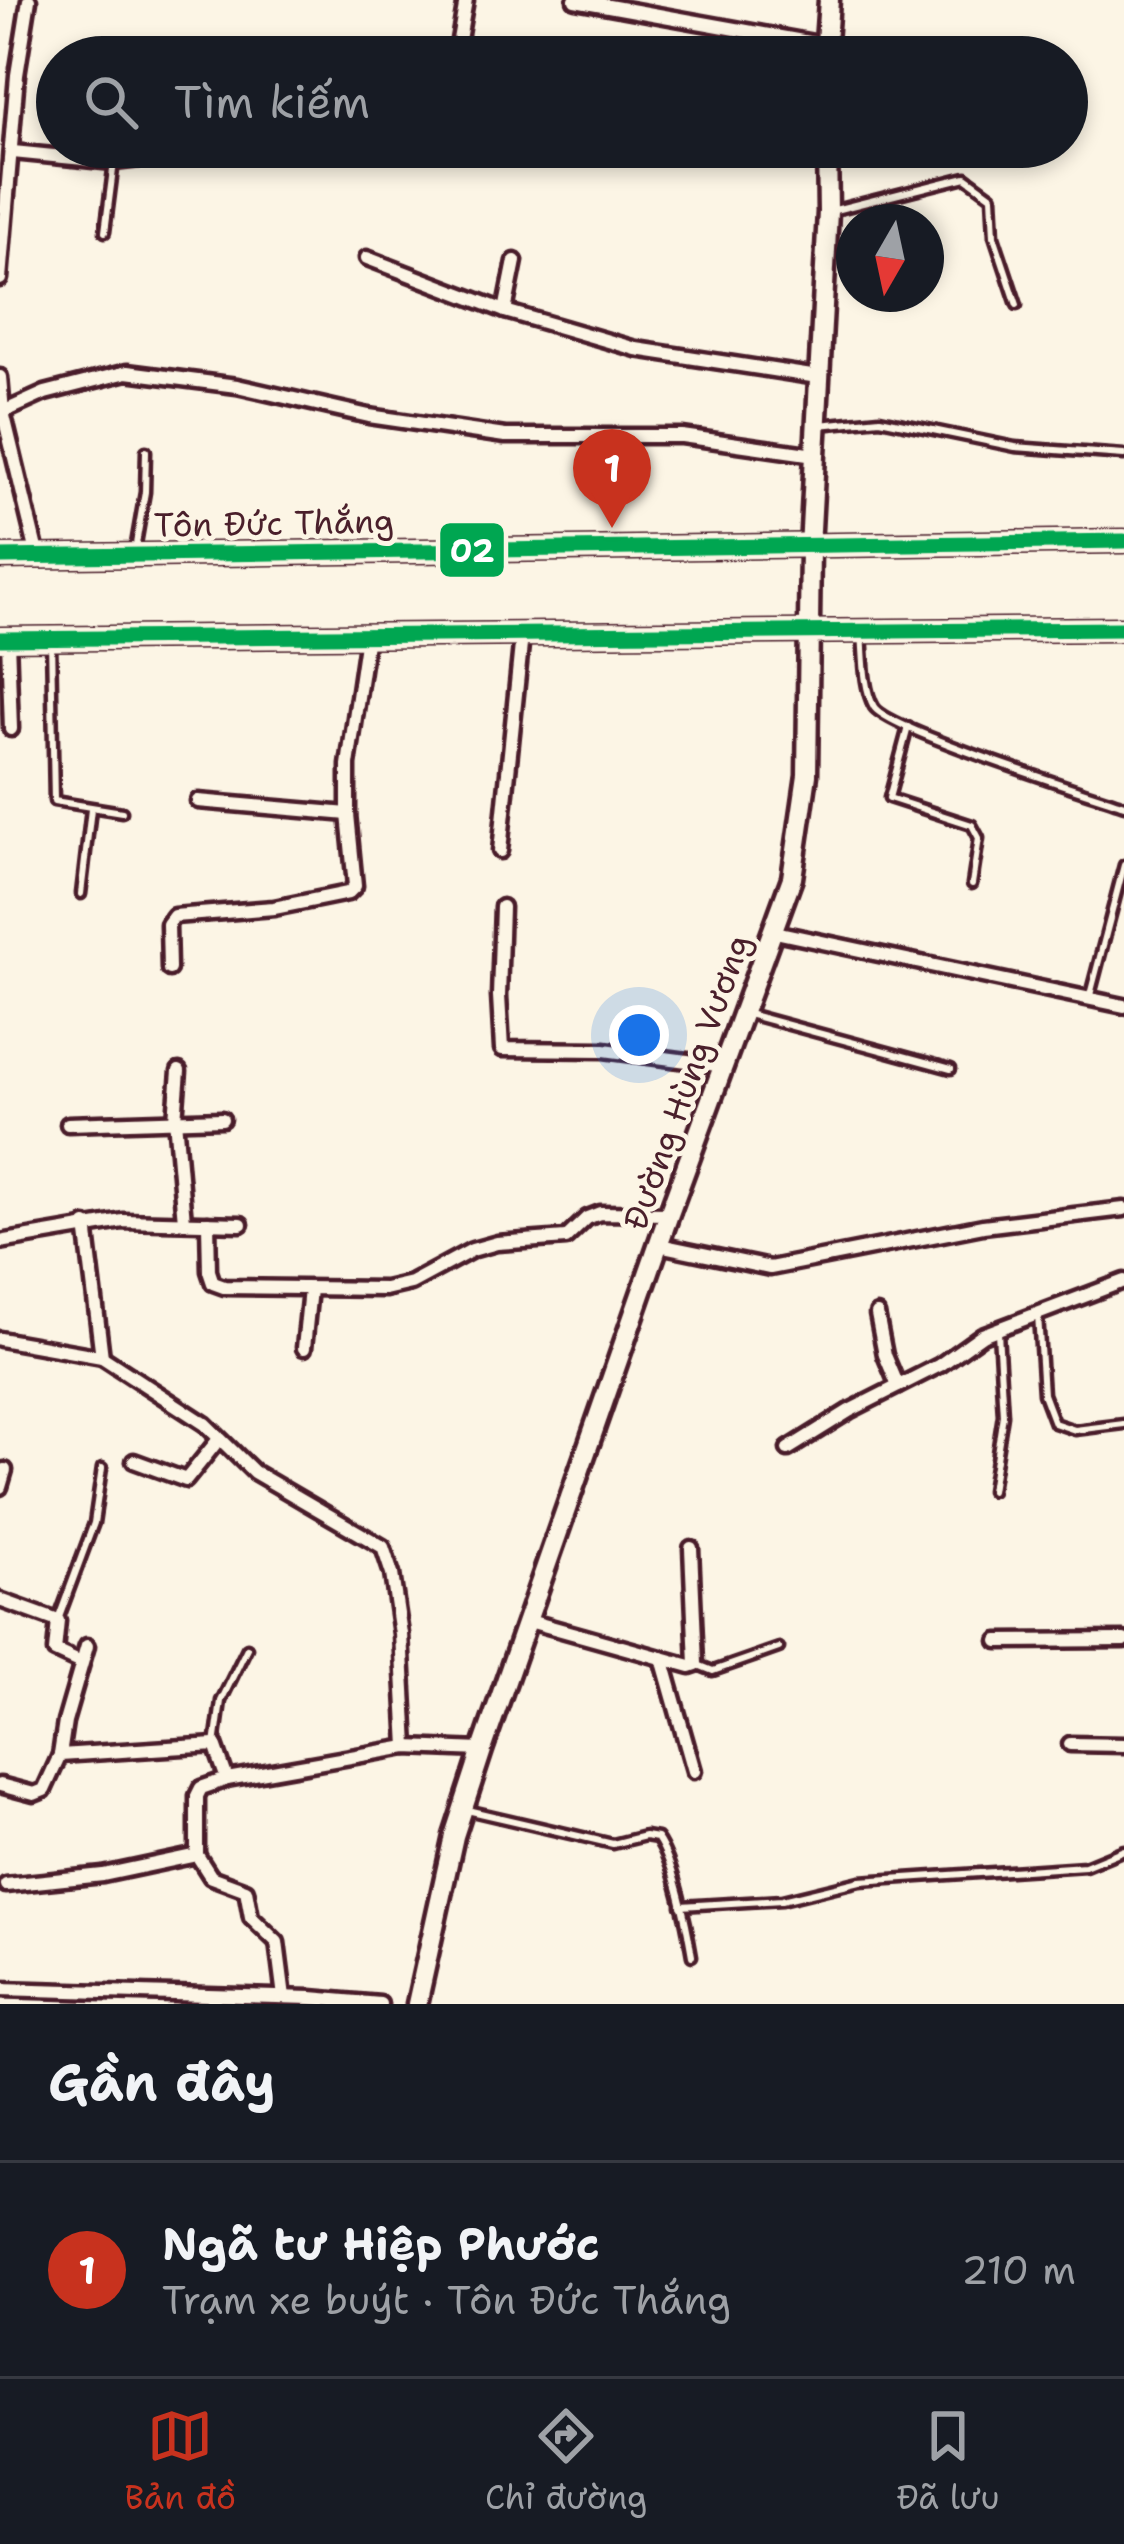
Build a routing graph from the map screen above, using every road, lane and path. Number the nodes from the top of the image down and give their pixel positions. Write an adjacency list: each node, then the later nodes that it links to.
1 (29, 0): 8 (street)
2 (466, 0): 5 (street)
3 (575, 0): 6 (street)
4 (829, 0): 7 (main road)
5 (460, 36)
6 (751, 36)
7 (826, 36)
8 (13, 152): 9 (street); 16 (street)
9 (36, 154)
10 (113, 168): 13 (lane)
11 (827, 168): 12 (main road, Đường Hùng Vương)
12 (828, 212): 17 (lane); 20 (main road, Đường Hùng Vương)
13 (105, 232)
14 (368, 258): 18 (street)
15 (515, 261): 18 (street)
16 (0, 279)
17 (1017, 304)
18 (506, 311): 20 (street)
19 (0, 377): 21 (street)
20 (818, 377): 22 (main road, Đường Hùng Vương)
21 (4, 412): 24 (street); 30 (street)
22 (816, 426): 24 (main road, Đường Hùng Vương); 25 (lane)
23 (146, 451): 28 (lane)
24 (815, 455): 27 (main road, Đường Hùng Vương)
25 (1124, 455)
26 (1124, 541): 27 (main road, Tôn Đức Thắng)
27 (810, 548): 28 (main road, Tôn Đức Thắng); 32 (main road, Đường Hùng Vương)
28 (134, 554): 30 (main road, Tôn Đức Thắng)
29 (0, 557): 30 (main road, Tôn Đức Thắng)
30 (38, 557)
31 (1124, 628): 33 (main road)
32 (810, 633): 33 (main road); 34 (main road); 50 (main road, Đường Hùng Vương)
33 (862, 633): 38 (lane)
34 (522, 635): 35 (main road); 45 (street)
35 (367, 636): 36 (main road); 44 (street)
36 (51, 638): 37 (main road); 42 (lane)
37 (4, 639): 39 (street)
38 (908, 727): 41 (lane); 47 (lane)
39 (10, 730)
40 (199, 801): 44 (street)
41 (1124, 805)
42 (91, 808): 43 (lane); 48 (lane)
43 (122, 812)
44 (348, 814): 51 (street)
45 (500, 851)
46 (1124, 865): 52 (lane)
47 (972, 884)
48 (81, 894)
49 (502, 907): 55 (street)
50 (775, 932): 52 (street); 54 (main road, Đường Hùng Vương)
51 (170, 969)
52 (1089, 999): 53 (street)
53 (1124, 1006)
54 (745, 1013): 55 (main road, Đường Hùng Vương); 56 (lane)
55 (725, 1066): 62 (main road, Đường Hùng Vương)
56 (951, 1069)
57 (179, 1071): 59 (street)
58 (222, 1118): 59 (street)
59 (175, 1119): 60 (street); 63 (street)
60 (68, 1124)
61 (1124, 1209): 68 (street)
62 (669, 1214): 68 (main road, Đường Hùng Vương); 70 (street)
63 (184, 1221): 64 (street); 66 (street)
64 (208, 1223): 65 (street); 70 (street)
65 (241, 1224)
66 (86, 1225): 67 (street); 76 (street)
67 (0, 1242)
68 (659, 1245): 88 (main road, Đường Hùng Vương)
69 (1124, 1282): 71 (street)
70 (310, 1289): 75 (street)
71 (1037, 1312): 73 (street); 78 (lane)
72 (877, 1314): 77 (street)
73 (998, 1328): 77 (street); 85 (lane)
74 (0, 1339): 76 (street)
75 (304, 1348)
76 (102, 1358): 79 (street)
77 (898, 1386): 80 (street)
78 (1124, 1424)
79 (219, 1438): 81 (street); 101 (street)
80 (788, 1449)
81 (134, 1461)
82 (102, 1468): 89 (lane)
83 (5, 1471): 84 (street)
84 (0, 1486)
85 (991, 1491)
86 (691, 1548): 97 (street)
87 (0, 1600): 89 (street)
88 (529, 1621): 95 (street); 102 (main road, Đường Hùng Vương)
89 (58, 1622): 96 (street)
90 (1124, 1640): 91 (street)
91 (998, 1641)
92 (86, 1646): 96 (street)
93 (247, 1648): 99 (lane)
94 (779, 1648): 97 (lane)
95 (662, 1658): 97 (street); 104 (street)
96 (81, 1663): 103 (street)
97 (696, 1664)
98 (1070, 1744): 100 (street)
99 (215, 1745): 103 (street); 105 (street)
100 (1124, 1745)
101 (407, 1747): 102 (street); 105 (street)
102 (482, 1750): 107 (main road, Đường Hùng Vương)
103 (60, 1755): 106 (street)
104 (694, 1771)
105 (227, 1778): 109 (street)
106 (0, 1785)
107 (463, 1809): 111 (lane); 116 (main road, Đường Hùng Vương)
108 (1124, 1850): 111 (lane)
109 (197, 1855): 110 (street); 114 (street)
110 (6, 1885)
111 (680, 1906): 112 (lane)
112 (692, 1956)
113 (0, 1989): 114 (street)
114 (284, 1997): 115 (street)
115 (380, 2004)
116 (417, 2004)

